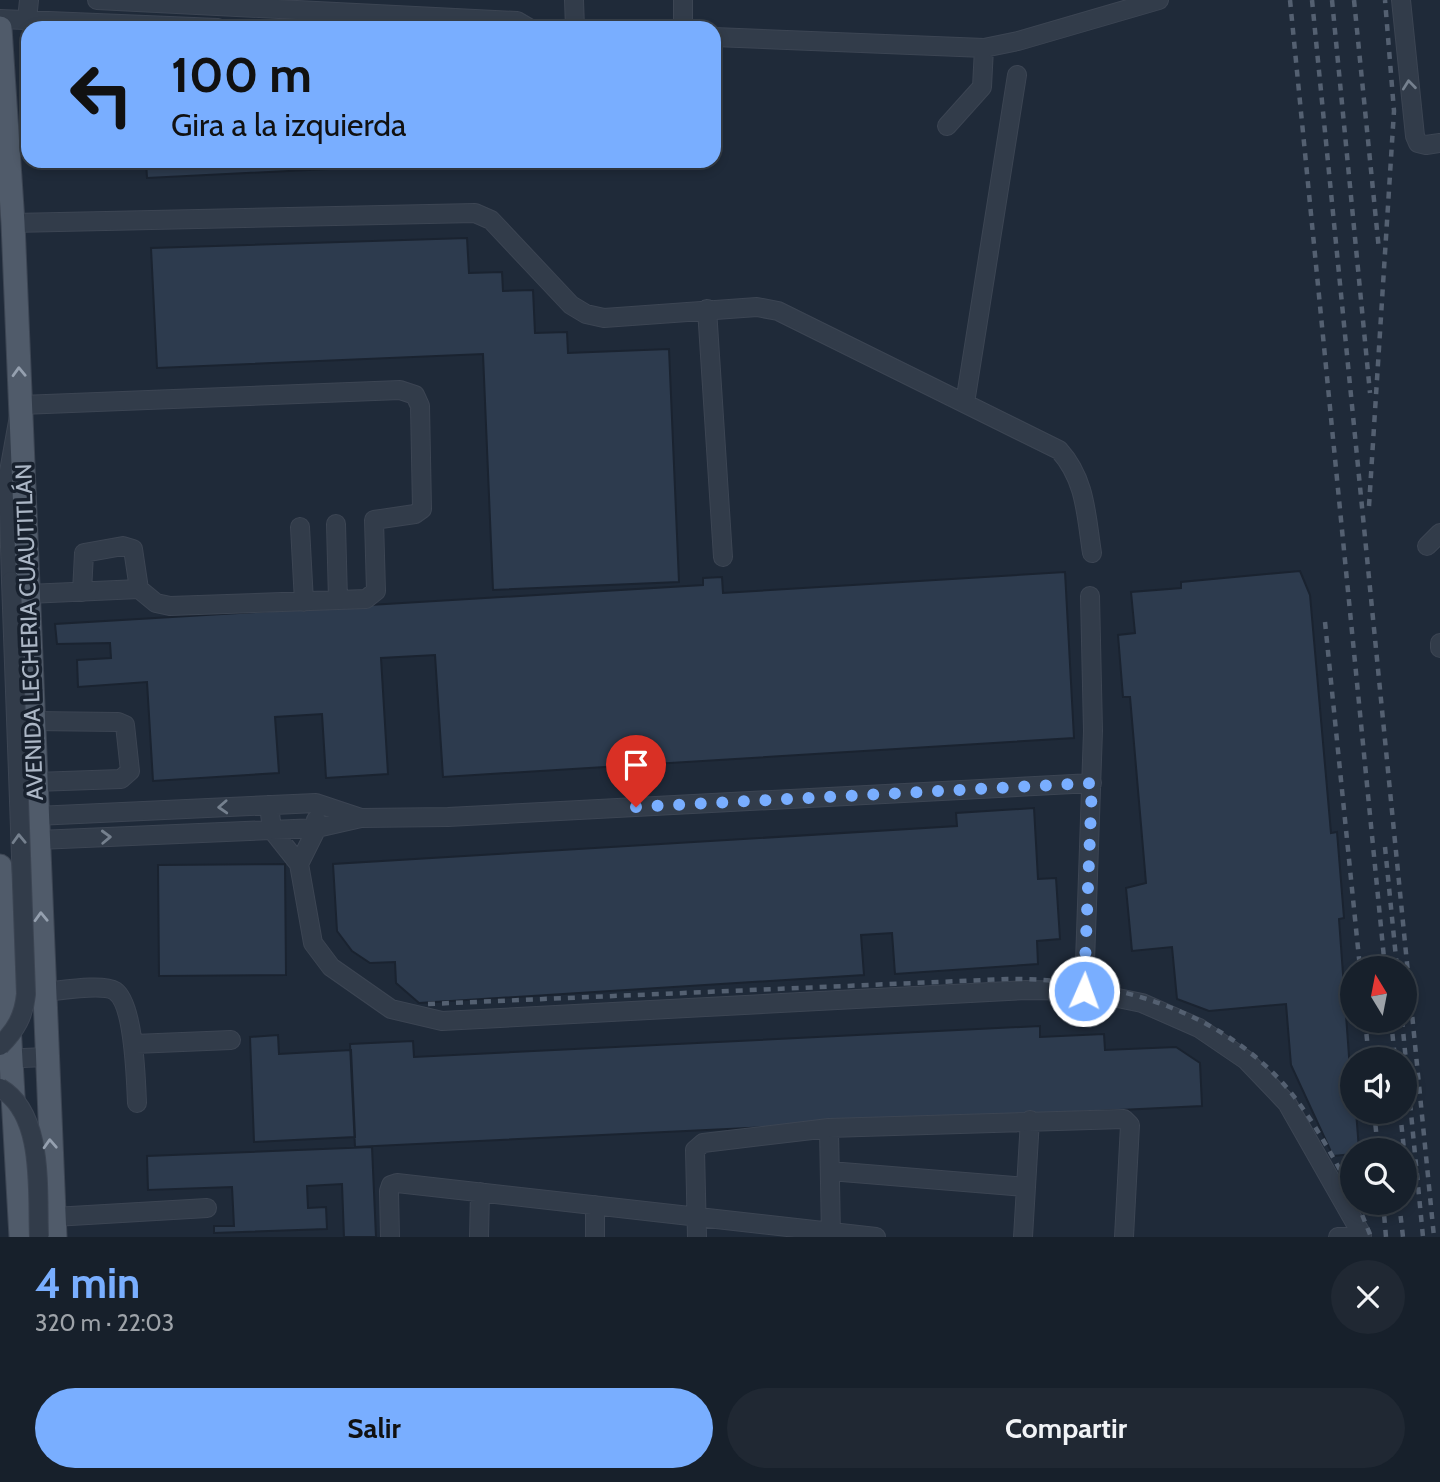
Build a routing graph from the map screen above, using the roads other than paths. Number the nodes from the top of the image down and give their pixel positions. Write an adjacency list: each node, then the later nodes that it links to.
1 (29, 0): 9 (street)
2 (97, 0): 11 (street)
3 (574, 0): 12 (street)
4 (682, 0): 13 (street)
5 (1158, 0): 7 (street)
6 (1401, 0): 19 (street, one-way to 6)
7 (1114, 7): 16 (street)
8 (0, 19): 9 (street)
9 (27, 20): 10 (street)
10 (51, 21)
11 (517, 21)
12 (575, 21)
13 (683, 21)
14 (0, 28): 20 (main road, AVENIDA LECHERIA CUAUTITLÁN)
15 (721, 37): 16 (street)
16 (984, 48): 18 (street)
17 (1017, 75): 22 (street)
18 (947, 126)
19 (1440, 143)
20 (13, 223): 21 (street); 23 (main road, AVENIDA LECHERIA CUAUTITLÁN, one-way to 20)
21 (707, 310): 22 (street); 29 (street)
22 (965, 402): 28 (street)
23 (21, 405): 30 (main road, AVENIDA LECHERIA CUAUTITLÁN); 34 (street)
24 (336, 524): 34 (street)
25 (300, 527): 35 (street)
26 (1440, 533): 27 (street)
27 (1427, 547)
28 (1092, 553)
29 (723, 557)
30 (20, 587): 32 (street); 38 (main road, AVENIDA LECHERIA CUAUTITLÁN); 54 (street, one-way to 30, bridge)
31 (139, 589): 32 (street); 32 (street); 35 (street)
32 (82, 592)
33 (1090, 596): 40 (street)
34 (338, 600): 35 (street)
35 (304, 602)
36 (1440, 643): 37 (street)
37 (1440, 648)
38 (33, 721): 39 (main road, AVENIDA LECHERIA CUAUTITLÁN); 39 (street)
39 (35, 782): 43 (main road, AVENIDA LECHERIA CUAUTITLÁN)
40 (1092, 783): 44 (street); 50 (street)
41 (316, 803): 42 (street); 44 (street); 45 (street)
42 (269, 805): 43 (street, one-way to 43); 46 (street)
43 (36, 816): 47 (main road, AVENIDA LECHERIA CUAUTITLÁN)
44 (361, 818): 45 (street)
45 (317, 828): 46 (street); 48 (street)
46 (272, 830): 47 (street, one-way to 46); 48 (street)
47 (38, 840): 51 (main road, AVENIDA LECHERIA CUAUTITLÁN, one-way to 47)
48 (299, 864): 50 (street)
49 (0, 866): 54 (main road)
50 (1084, 991): 78 (street)
51 (44, 992): 53 (street); 55 (main road, AVENIDA LECHERIA CUAUTITLÁN)
52 (231, 1040): 53 (street)
53 (134, 1044): 58 (street)
54 (4, 1054): 55 (street); 56 (main road)
55 (46, 1057): 57 (main road, AVENIDA LECHERIA CUAUTITLÁN)
56 (7, 1093): 57 (main road); 69 (main road); 70 (street, bridge)
57 (47, 1095): 67 (main road, AVENIDA LECHERIA CUAUTITLÁN, one-way to 57)
58 (137, 1103)
59 (1030, 1120): 60 (street); 62 (street); 77 (street)
60 (829, 1128): 61 (street); 66 (street)
61 (830, 1171): 62 (street); 68 (street)
62 (1026, 1187): 76 (street)
63 (480, 1192): 64 (street); 71 (street); 72 (street)
64 (595, 1205): 66 (street); 73 (street)
65 (206, 1208): 67 (street)
66 (697, 1216): 68 (street); 74 (street)
67 (55, 1227)
68 (831, 1234): 75 (street)
69 (21, 1237)
70 (39, 1237)
71 (390, 1237)
72 (479, 1237)
73 (595, 1237)
74 (697, 1237)
75 (876, 1237)
76 (1023, 1237)
77 (1124, 1237)
78 (1338, 1237)

